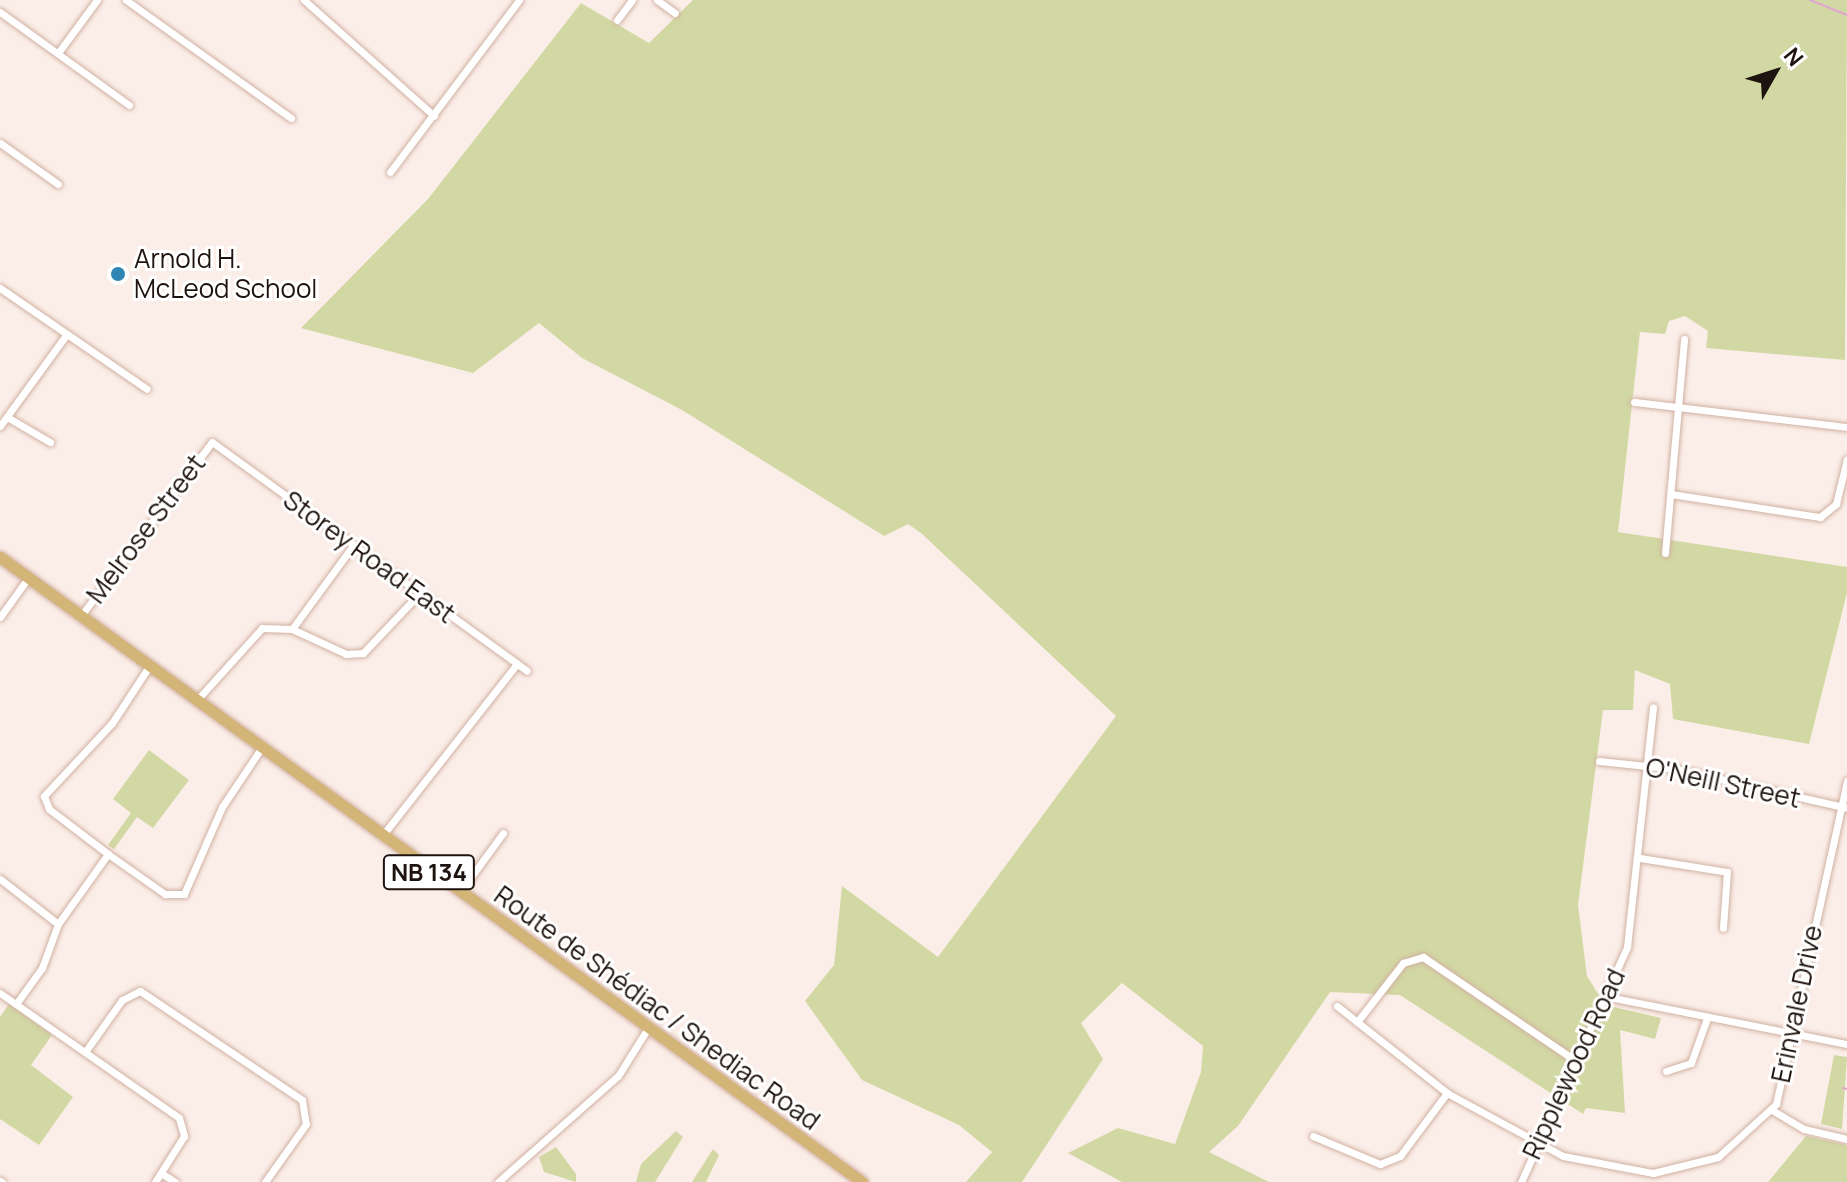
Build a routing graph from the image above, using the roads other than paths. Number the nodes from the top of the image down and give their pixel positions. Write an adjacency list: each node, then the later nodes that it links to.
1 (97, 0): 10 (street)
2 (126, 0): 13 (street)
3 (304, 0): 12 (street)
4 (519, 0): 12 (street)
5 (632, 0): 9 (street)
6 (657, 0): 8 (street)
7 (0, 12): 10 (street)
8 (675, 13)
9 (617, 20)
10 (58, 53): 11 (street)
11 (129, 105)
12 (434, 116): 15 (street)
13 (291, 118)
14 (0, 143): 16 (street)
15 (390, 172)
16 (58, 184)
17 (0, 288): 18 (street)
18 (66, 335): 20 (street); 23 (street)
19 (1684, 339): 22 (street)
20 (147, 389)
21 (1634, 402): 22 (street)
22 (1678, 405): 25 (street); 29 (street)
23 (7, 417): 24 (street); 26 (street)
24 (0, 426)
25 (1847, 427)
26 (50, 442)
27 (212, 442): 30 (street, Storey Road East); 36 (street, Melrose Street)
28 (1847, 459): 29 (street)
29 (1671, 494): 31 (street)
30 (352, 547): 34 (street, Storey Road East); 37 (street)
31 (1665, 553)
32 (0, 557): 33 (main road, Route de Shédiac / Shediac Road / NB 134)
33 (28, 578): 35 (street); 36 (main road, Route de Shédiac / Shediac Road / NB 134)
34 (419, 594): 37 (street); 38 (street, Storey Road East)
35 (0, 617)
36 (80, 617): 39 (main road, Route de Shédiac / Shediac Road / NB 134)
37 (292, 629): 41 (street)
38 (517, 664): 40 (street, Storey Road East); 49 (street)
39 (148, 668): 41 (main road, Route de Shédiac / Shediac Road / NB 134); 50 (street)
40 (527, 671)
41 (195, 702): 43 (main road, Route de Shédiac / Shediac Road / NB 134)
42 (1653, 707): 45 (street, Ripplewood Road)
43 (260, 750): 49 (main road, Route de Shédiac / Shediac Road / NB 134); 50 (street)
44 (1599, 761): 45 (street, O'Neill Street)
45 (1646, 765): 47 (street, O'Neill Street); 51 (street, Ripplewood Road)
46 (1847, 781): 47 (street, Erinvale Drive)
47 (1844, 807): 63 (street, Erinvale Drive)
48 (503, 833): 53 (street)
49 (381, 838): 53 (main road, Route de Shédiac / Shediac Road / NB 134)
50 (108, 854): 54 (street)
51 (1640, 858): 55 (street); 57 (street, Ripplewood Road)
52 (0, 879): 54 (street)
53 (458, 893): 62 (main road, Route de Shédiac / Shediac Road / NB 134)
54 (58, 924): 58 (street)
55 (1723, 928)
56 (0, 993): 58 (street)
57 (1609, 997): 60 (street); 66 (street, Ripplewood Road)
58 (16, 1004): 65 (street)
59 (1337, 1006): 61 (street, Erinvale Drive)
60 (1707, 1018): 63 (street); 67 (street)
61 (1357, 1022): 66 (street); 68 (street, Erinvale Drive)
62 (648, 1028): 77 (street); 78 (main road, Route de Shédiac / Shediac Road / NB 134)
63 (1795, 1034): 64 (street); 69 (street, Erinvale Drive)
64 (1847, 1044)
65 (85, 1052): 73 (street); 76 (street)
66 (1576, 1061): 72 (street, Ripplewood Road)
67 (1666, 1071)
68 (1447, 1093): 70 (street); 72 (street, Erinvale Drive)
69 (1772, 1110): 71 (street); 72 (street, Erinvale Drive)
70 (1313, 1136)
71 (1847, 1139)
72 (1534, 1144): 79 (street, Ripplewood Road)
73 (161, 1173): 74 (street); 75 (street)
74 (155, 1182)
75 (175, 1182)
76 (265, 1182)
77 (498, 1182)
78 (862, 1182)
79 (1521, 1182)

